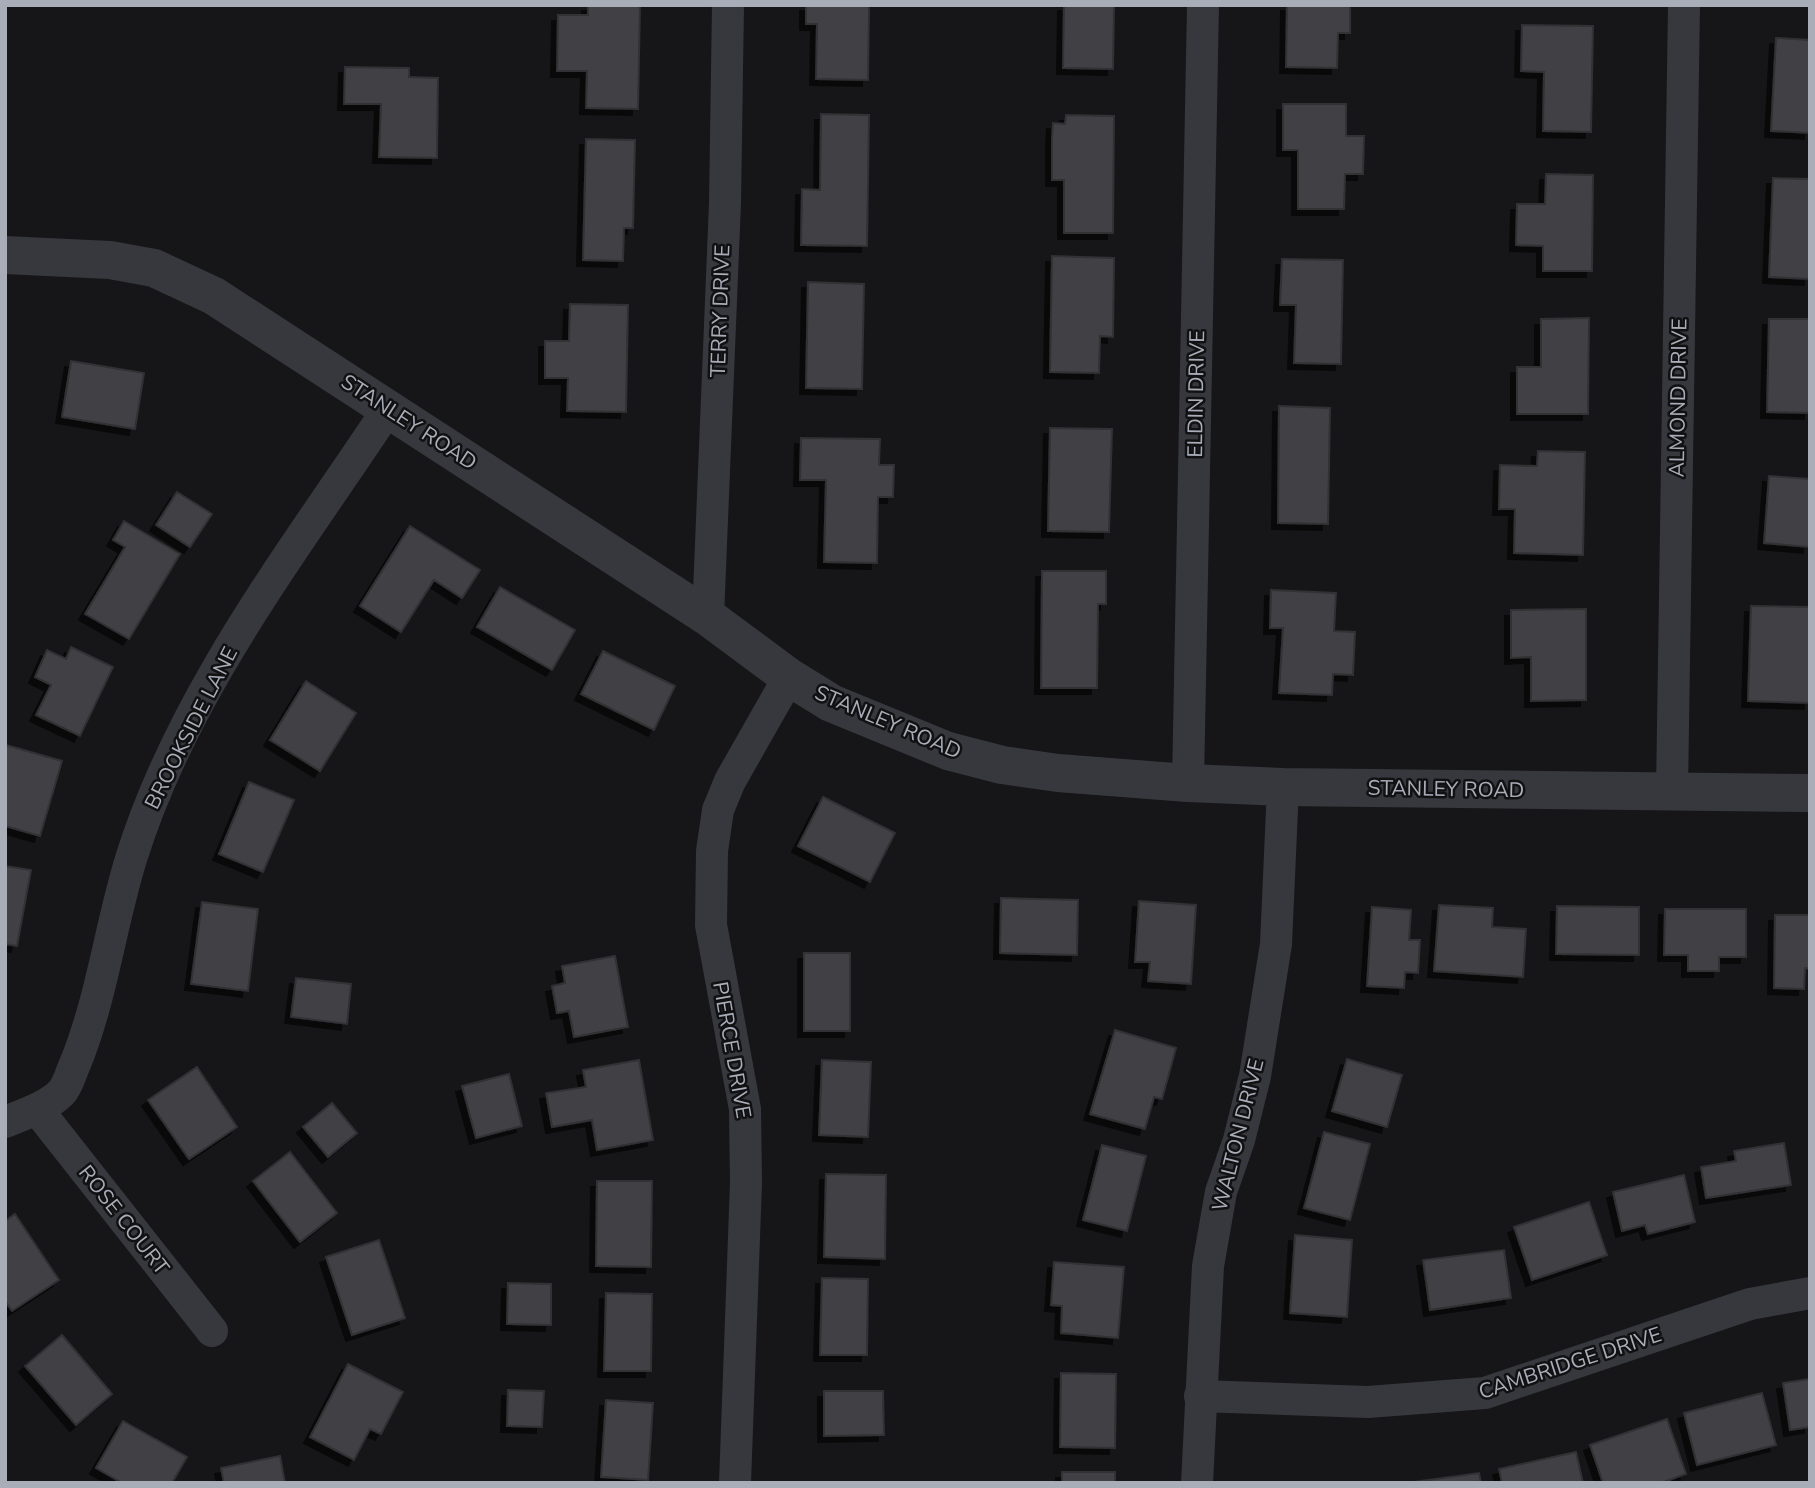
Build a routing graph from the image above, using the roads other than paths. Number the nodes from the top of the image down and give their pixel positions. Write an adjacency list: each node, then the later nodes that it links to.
1 (728, 5): 6 (street, TERRY DRIVE)
2 (1203, 5): 8 (street, ELDIN DRIVE)
3 (1684, 5): 10 (street, ALMOND DRIVE)
4 (5, 255): 5 (street, STANLEY ROAD)
5 (388, 409): 6 (street, STANLEY ROAD); 12 (street, BROOKSIDE LANE)
6 (708, 617): 7 (street, STANLEY ROAD)
7 (789, 677): 8 (street, STANLEY ROAD); 17 (street, PIERCE DRIVE)
8 (1188, 783): 9 (street, STANLEY ROAD)
9 (1283, 787): 10 (street, STANLEY ROAD); 16 (street, WALTON DRIVE)
10 (1672, 791): 11 (street, STANLEY ROAD)
11 (1810, 793)
12 (37, 1109): 13 (street, BROOKSIDE LANE); 15 (street, ROSE COURT)
13 (5, 1122)
14 (1810, 1293): 16 (street, CAMBRIDGE DRIVE)
15 (212, 1331)
16 (1200, 1396): 18 (street, WALTON DRIVE)
17 (735, 1483)
18 (1197, 1483)

